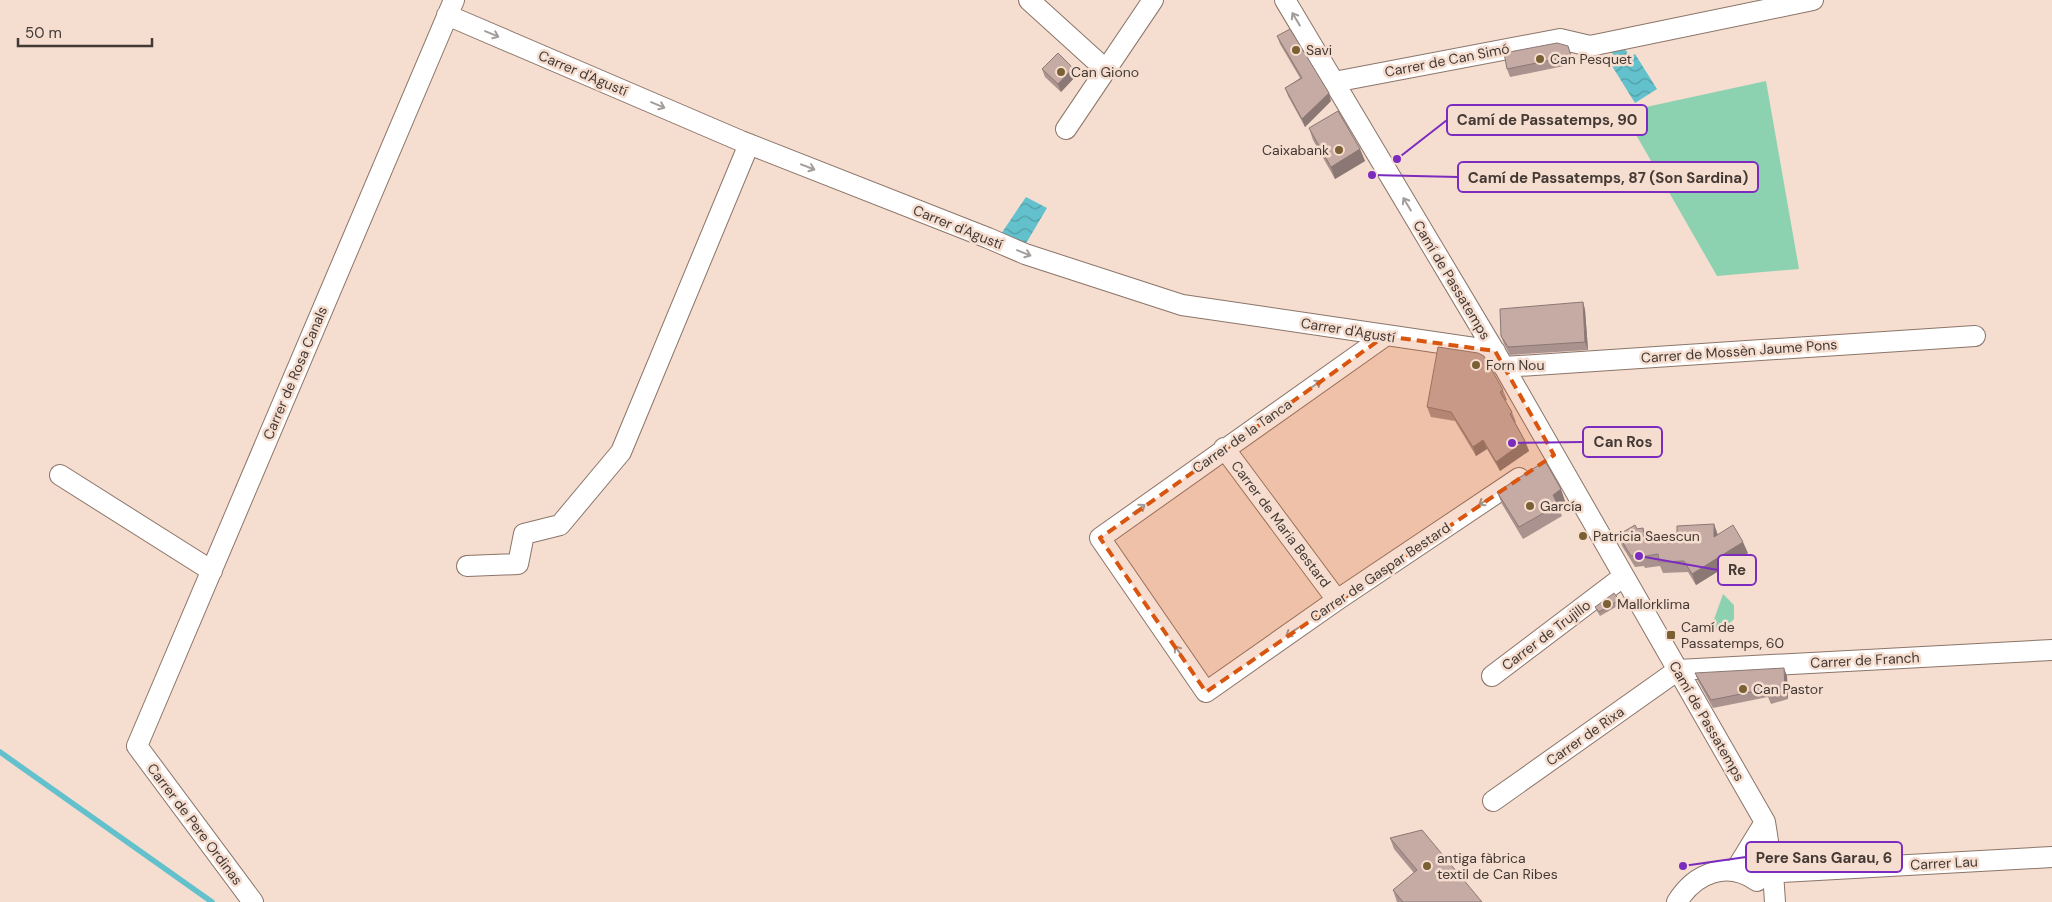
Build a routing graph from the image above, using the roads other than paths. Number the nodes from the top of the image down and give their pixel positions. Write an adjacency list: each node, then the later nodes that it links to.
1 (1029, 0): 6 (street)
2 (1153, 0): 6 (street)
3 (1285, 0): 7 (street, Camí de Passatemps, one-way to 3)
4 (1813, 0): 7 (street, Carrer de Can Simó)
5 (451, 8): 9 (street, Carrer d'Agustí, one-way to 9); 17 (street, Carrer de Rosa Canals)
6 (1105, 69): 8 (street)
7 (1334, 82): 12 (street, Camí de Passatemps, one-way to 7)
8 (1066, 129)
9 (749, 144): 10 (street, Carrer d'Agustí, one-way to 10); 16 (street)
10 (1385, 336): 12 (street, Carrer d'Agustí); 13 (street, Carrer de la Tanca, one-way to 10)
11 (1974, 336): 12 (street, Carrer de Mossèn Jaume Pons)
12 (1499, 359): 14 (street, Camí de Passatemps)
13 (1224, 448): 19 (street, Carrer de Maria Bestard); 23 (street, Carrer de la Tanca, one-way to 13)
14 (1554, 455): 18 (street, Camí de Passatemps); 19 (street, Carrer de Gaspar Bestard, one-way to 19)
15 (60, 475): 17 (street)
16 (467, 566)
17 (212, 570): 24 (street, Carrer de Rosa Canals)
18 (1624, 576): 21 (street, Camí de Passatemps); 22 (street, Carrer de Trujillo)
19 (1337, 600): 23 (street, Carrer de Gaspar Bestard, one-way to 23)
20 (2052, 650): 21 (street, Carrer de Franch)
21 (1678, 670): 25 (street, Carrer de Rixa); 26 (street, Camí de Passatemps)
22 (1492, 676)
23 (1206, 692)
24 (137, 746): 30 (street, Carrer de Pere Ordinas)
25 (1493, 801)
26 (1765, 822): 28 (street); 29 (street)
27 (2052, 858): 29 (street, Carrer Lau)
28 (1741, 873): 29 (street, Carrer Lau); 31 (street, Carrer Lau); 32 (street)
29 (1773, 873): 32 (street)
30 (252, 902)
31 (1677, 902)
32 (1775, 902)

